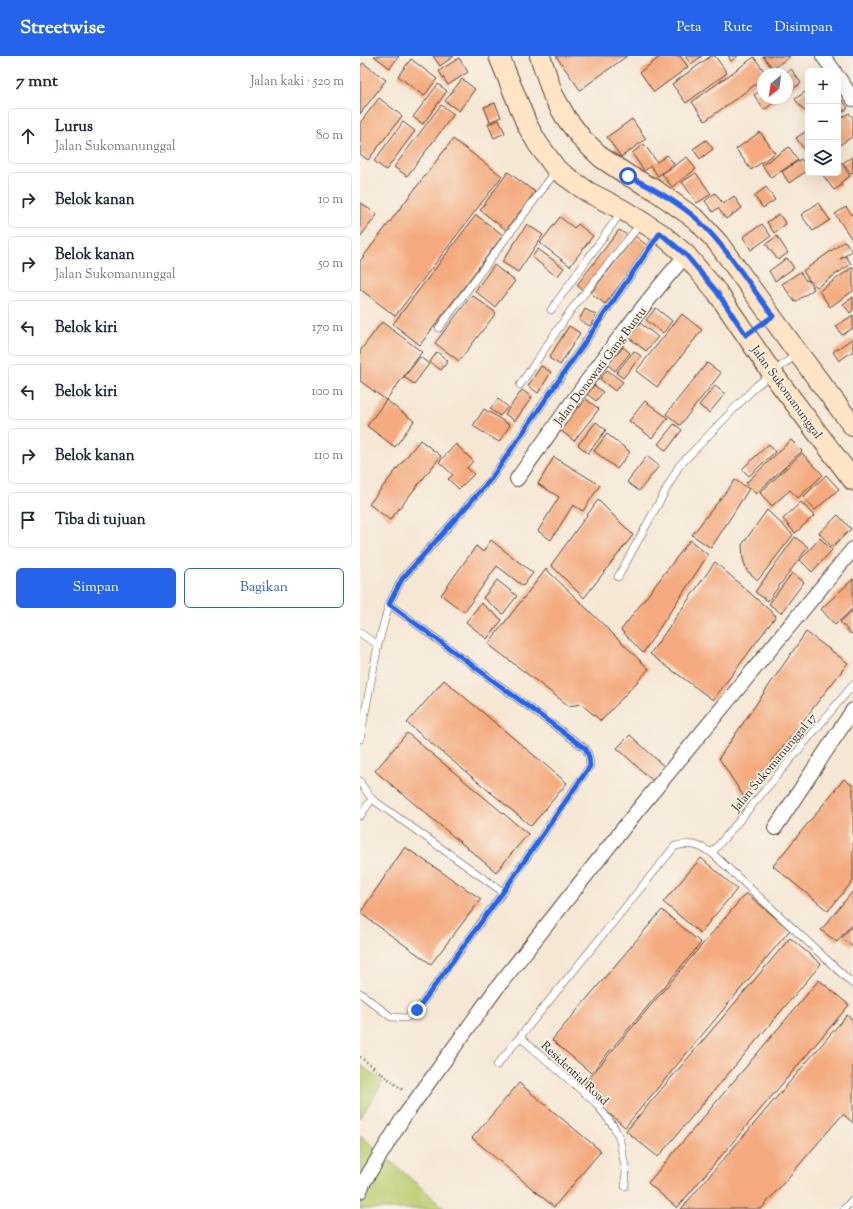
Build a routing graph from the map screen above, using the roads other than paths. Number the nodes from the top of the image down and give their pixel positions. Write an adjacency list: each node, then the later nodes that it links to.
1 (499, 56): 7 (main road, Jalan Sukomanunggal)
2 (540, 56): 13 (main road)
3 (823, 56): 4 (street)
4 (832, 68)
5 (841, 81): 6 (street)
6 (853, 99)
7 (557, 170): 8 (main road, Jalan Sukomanunggal); 14 (lane)
8 (623, 210): 9 (main road, Jalan Sukomanunggal); 12 (lane)
9 (642, 221): 10 (main road, Jalan Sukomanunggal); 18 (lane)
10 (660, 233): 11 (main road, Jalan Sukomanunggal); 24 (lane)
11 (686, 255): 15 (main road, Jalan Sukomanunggal); 20 (street, Jalan Donowati Gang Buntu)
12 (551, 310)
13 (773, 316): 15 (main road); 16 (main road)
14 (439, 328)
15 (746, 335): 17 (main road, Jalan Sukomanunggal)
16 (798, 353): 17 (lane); 19 (main road)
17 (772, 373): 21 (main road, Jalan Sukomanunggal); 23 (lane)
18 (520, 385)
19 (853, 426)
20 (517, 479)
21 (853, 480)
22 (853, 550): 41 (street)
23 (618, 577)
24 (389, 604): 26 (lane); 35 (lane)
25 (360, 633): 26 (lane)
26 (378, 645): 29 (lane)
27 (853, 685): 34 (lane, Jalan Sukomanunggal 17)
28 (853, 710): 33 (street)
29 (360, 739)
30 (360, 781): 31 (lane)
31 (372, 799): 32 (lane); 35 (lane)
32 (360, 816)
33 (775, 828)
34 (712, 853): 36 (lane); 38 (lane)
35 (503, 892): 37 (lane)
36 (853, 984)
37 (360, 993)
38 (520, 1037): 39 (lane); 40 (lane, Residential Road)
39 (497, 1065)
40 (625, 1186)
41 (360, 1191)
42 (853, 1199): 43 (lane)
43 (844, 1209)

